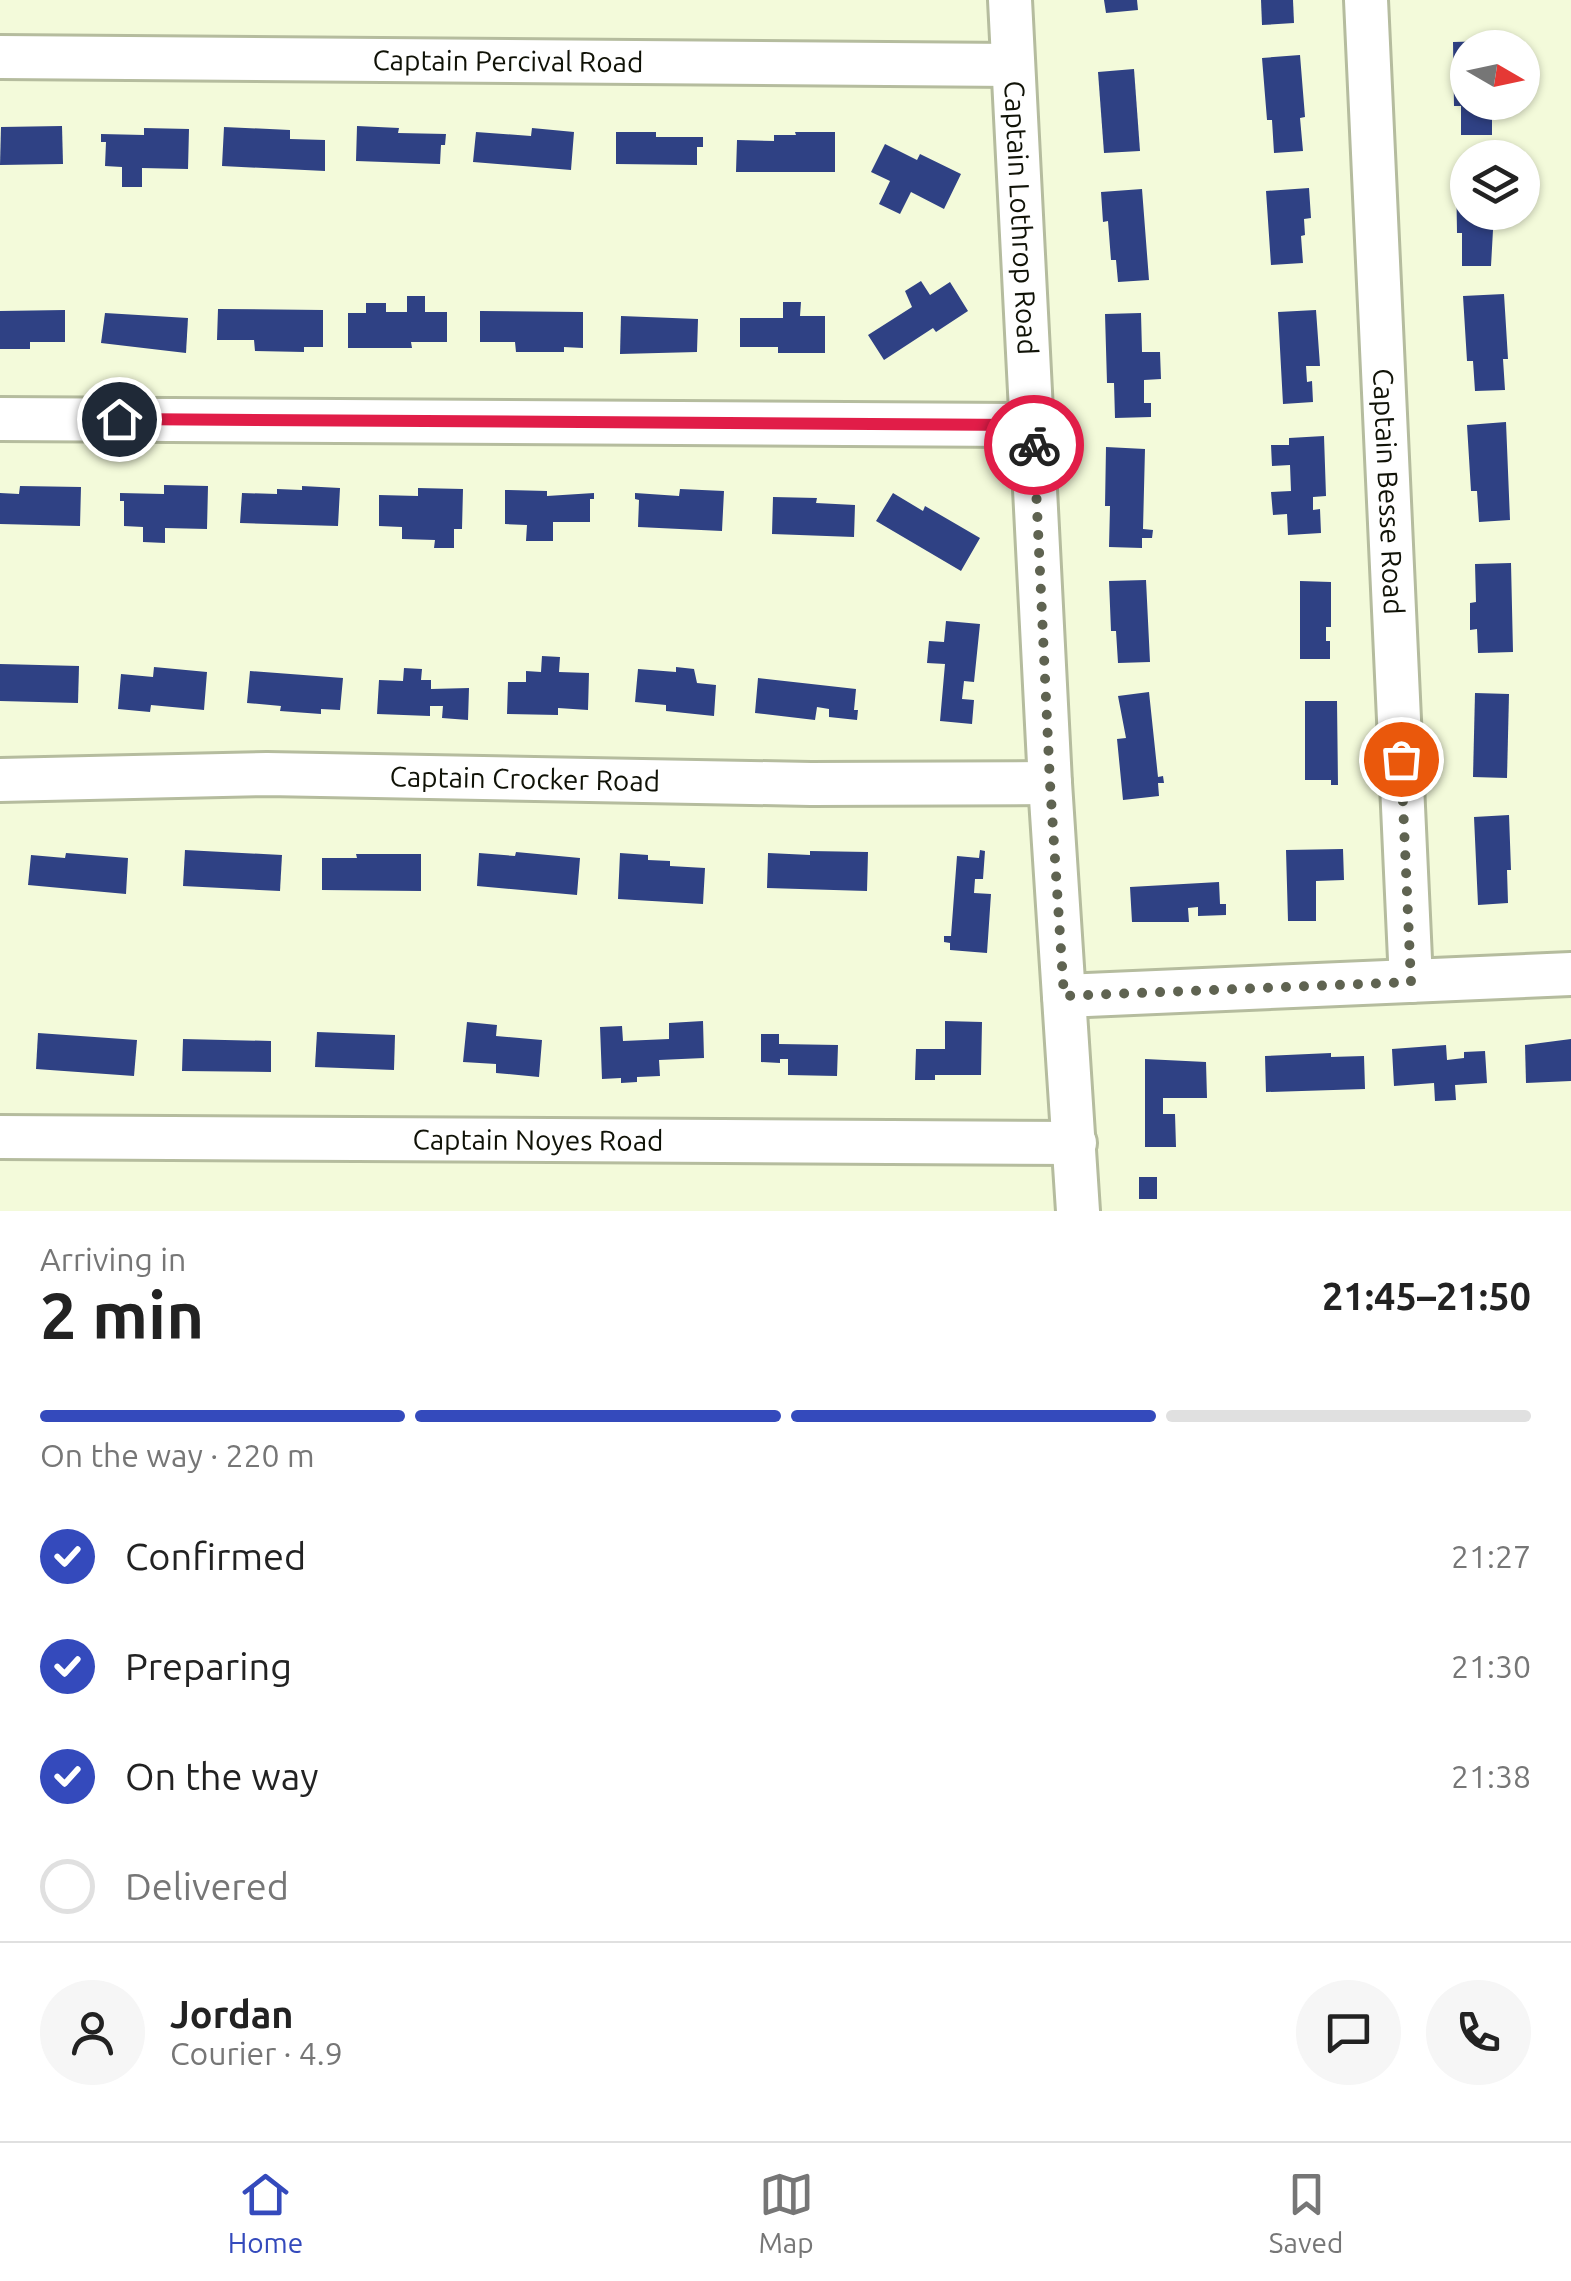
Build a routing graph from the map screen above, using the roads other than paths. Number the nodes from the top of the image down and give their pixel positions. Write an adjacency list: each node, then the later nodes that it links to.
1 (1010, 0): 4 (street, Captain Lothrop Road)
2 (1366, 0): 10 (street, Captain Besse Road)
3 (0, 57): 4 (street, Captain Percival Road)
4 (1014, 65): 6 (street, Captain Lothrop Road)
5 (0, 419): 6 (street)
6 (1033, 425): 8 (street, Captain Lothrop Road)
7 (0, 780): 8 (street, Captain Crocker Road)
8 (1050, 783): 11 (street, Captain Lothrop Road)
9 (1571, 974): 10 (street)
10 (1411, 982): 11 (street)
11 (1064, 996): 13 (street, Captain Lothrop Road)
12 (0, 1138): 13 (street, Captain Noyes Road)
13 (1075, 1142): 14 (street, Captain Lothrop Road)
14 (1078, 1211)

